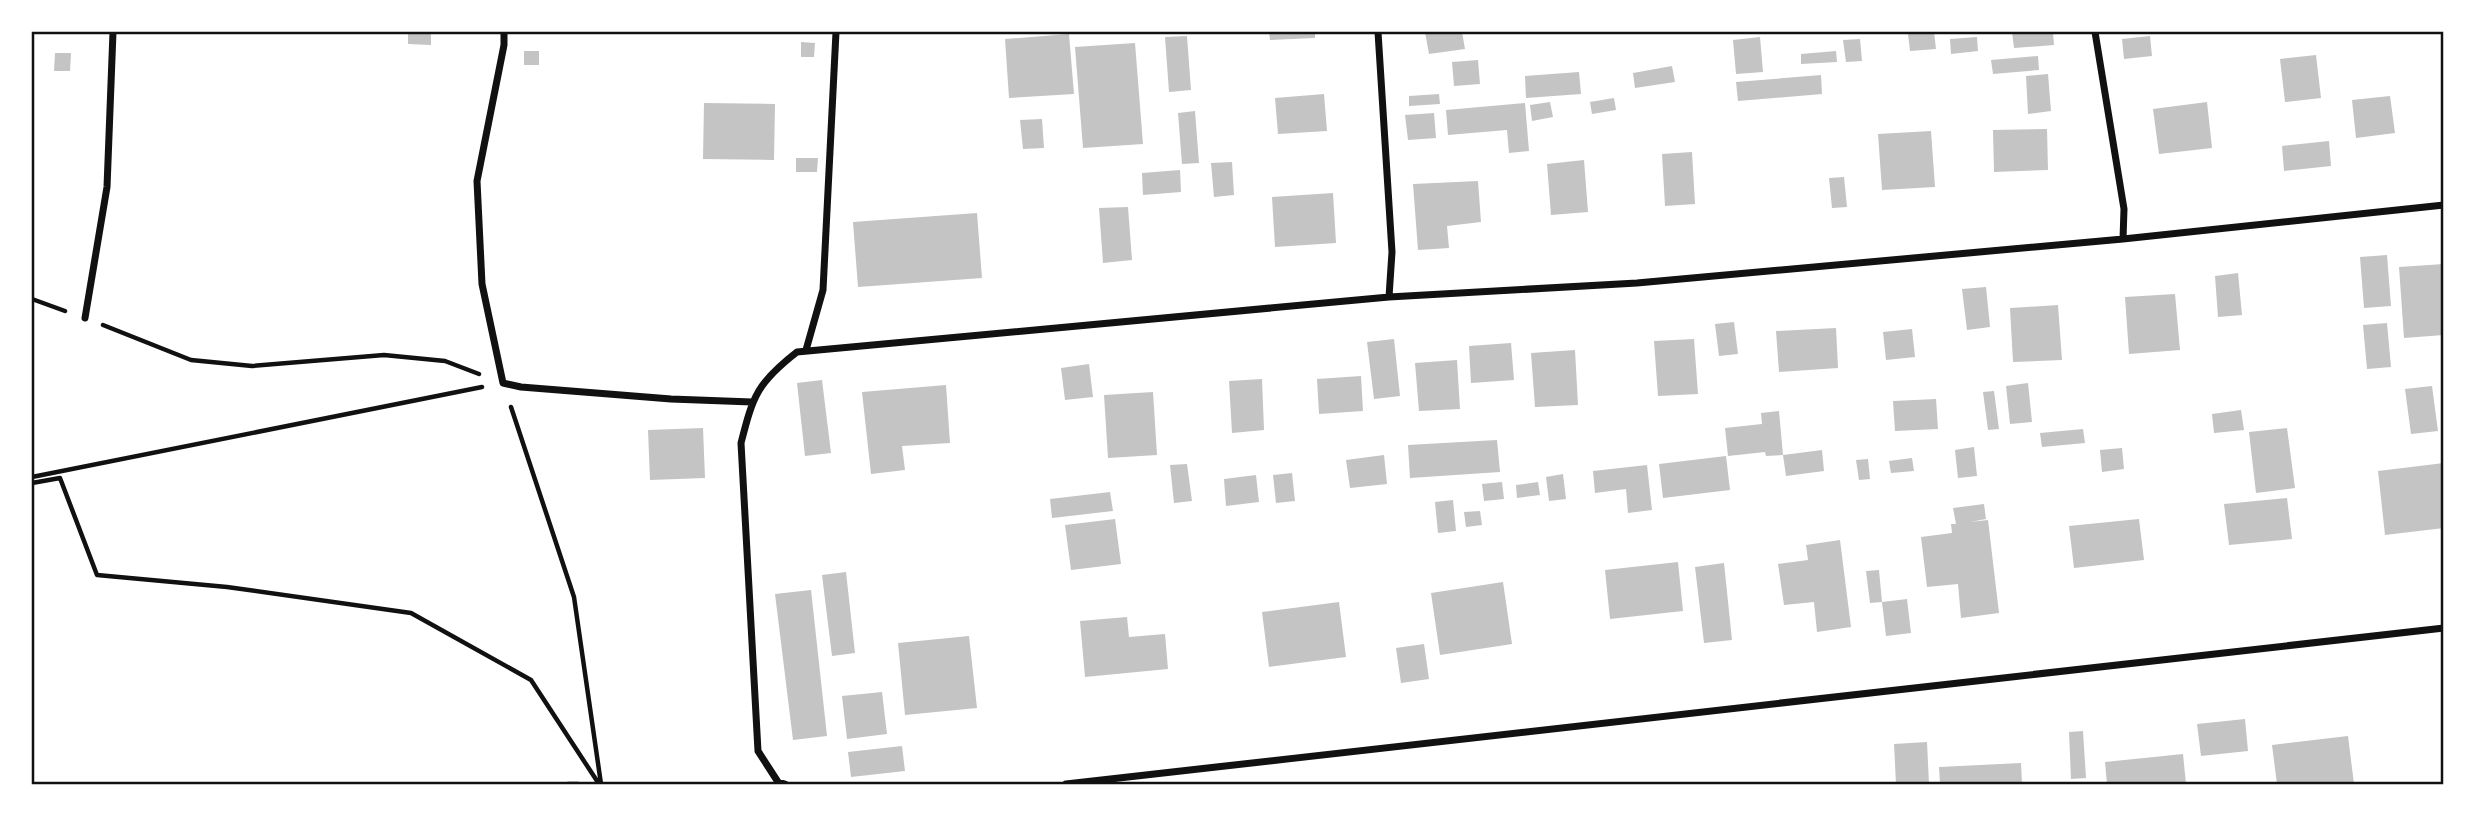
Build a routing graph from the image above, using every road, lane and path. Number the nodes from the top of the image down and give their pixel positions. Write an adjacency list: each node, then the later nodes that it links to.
1 (113, 32): 10 (street)
2 (504, 32): 12 (street)
3 (836, 32): 11 (street)
4 (1378, 32): 8 (street)
5 (2095, 32): 7 (street)
6 (2444, 205): 7 (street)
7 (2123, 239): 8 (street)
8 (1389, 297): 11 (street)
9 (32, 299): 10 (path)
10 (85, 318): 12 (path)
11 (806, 350): 13 (street)
12 (503, 383): 13 (street); 14 (path); 20 (path)
13 (752, 402): 17 (street)
14 (32, 477)
15 (32, 483): 20 (path)
16 (2444, 628): 21 (street)
17 (780, 784)
18 (568, 785): 19 (path)
19 (578, 785)
20 (600, 785)
21 (1066, 785)

